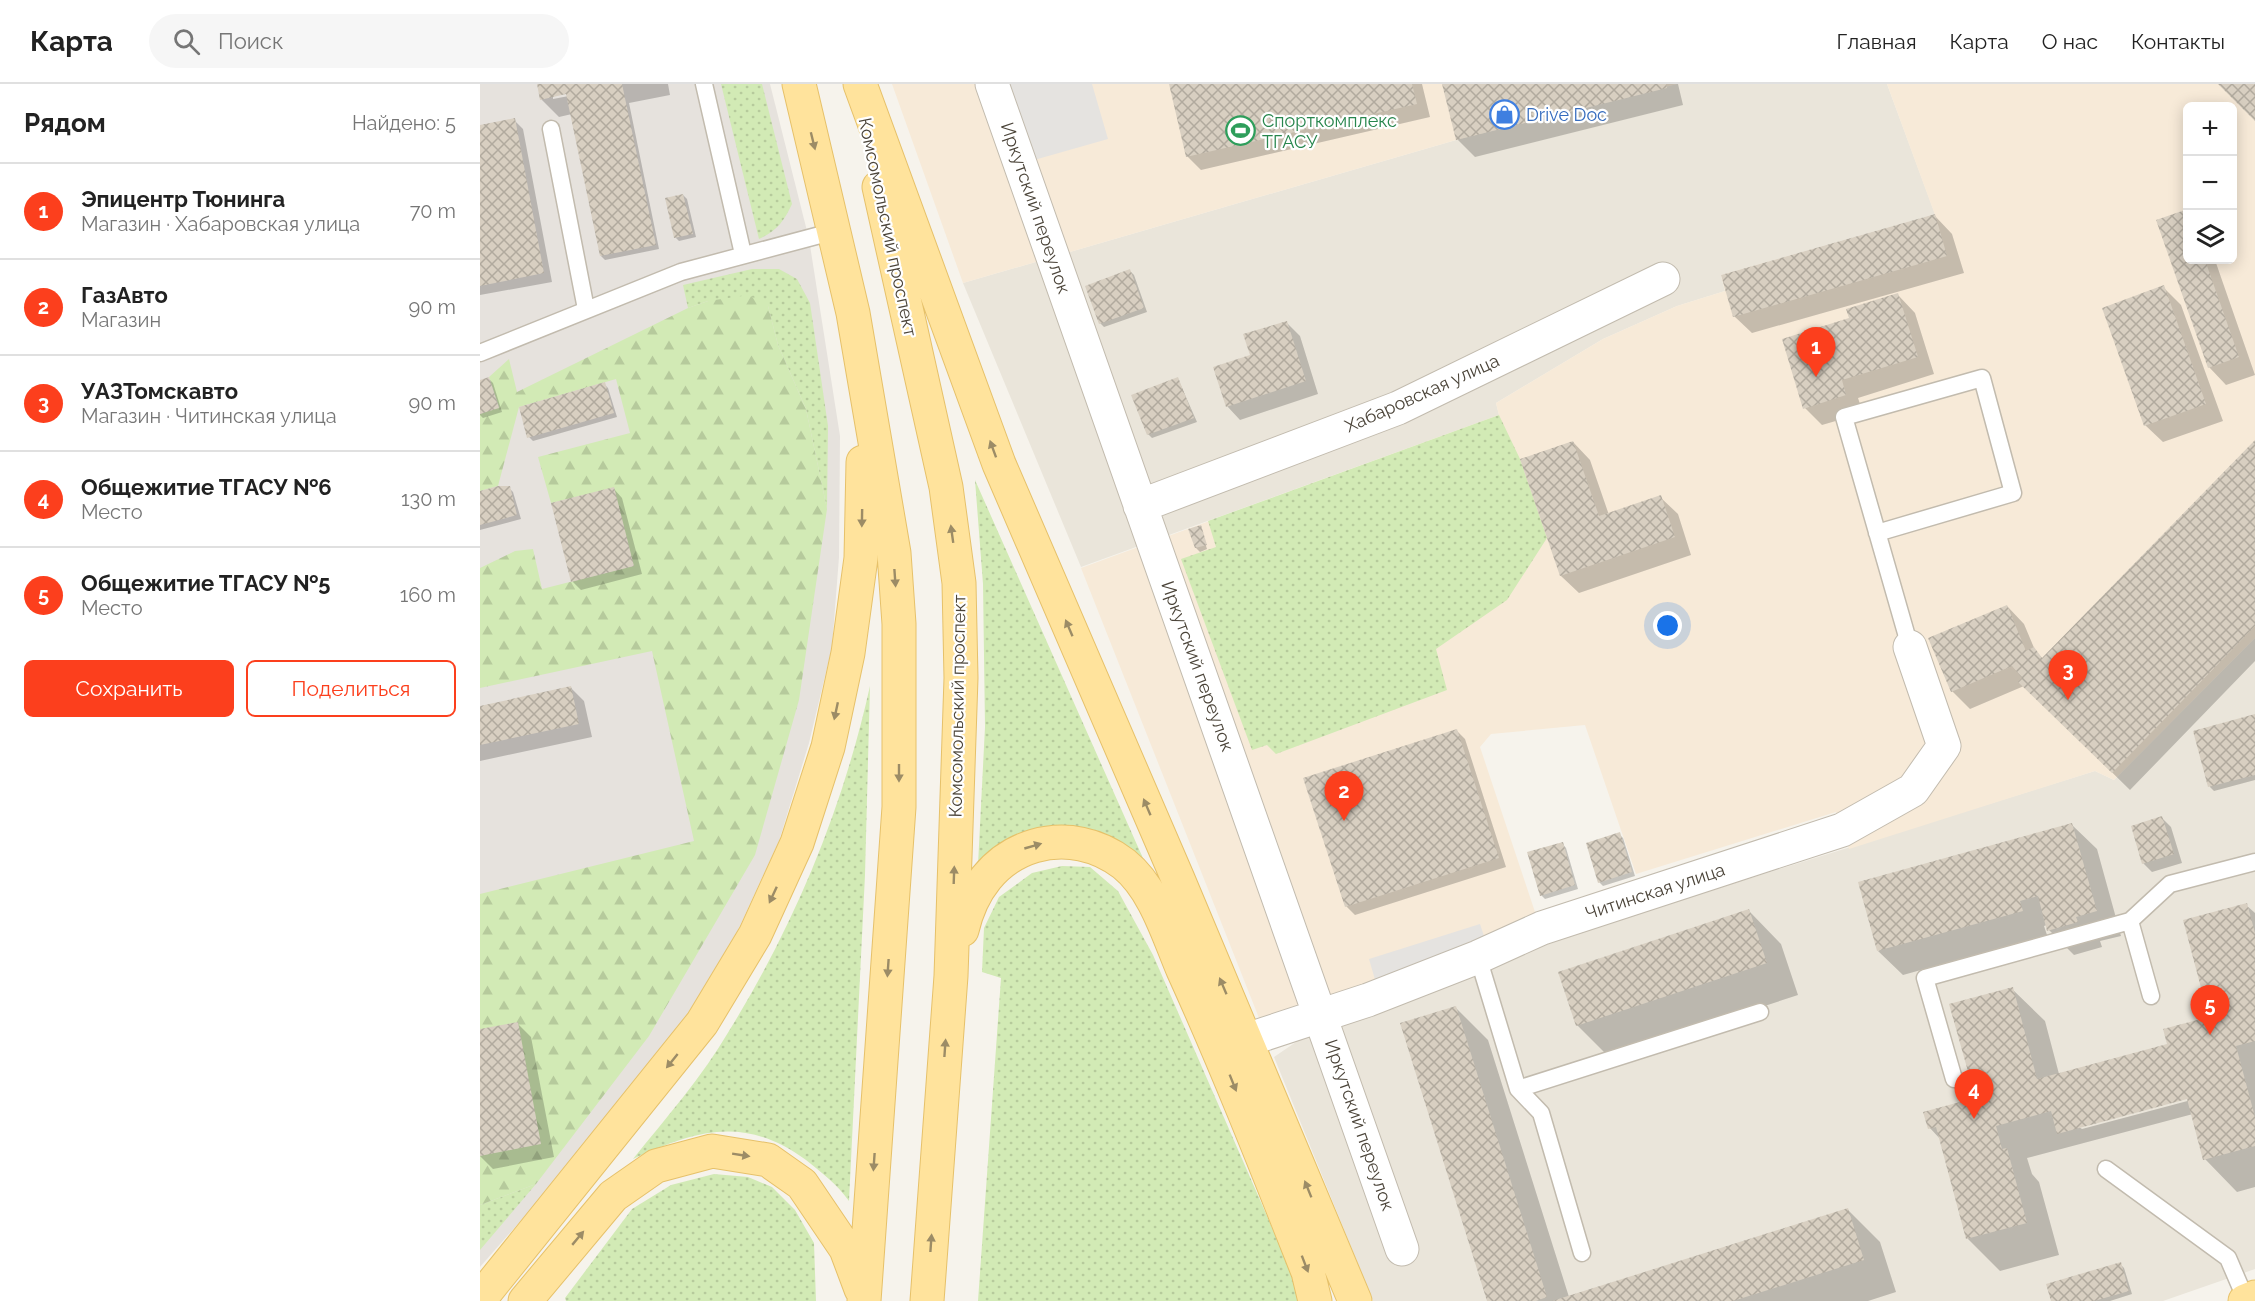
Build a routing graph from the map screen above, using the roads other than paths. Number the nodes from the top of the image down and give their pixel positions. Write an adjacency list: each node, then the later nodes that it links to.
1 (704, 84): 7 (lane)
2 (799, 84): 6 (main road, one-way to 6)
3 (858, 84): 18 (main road, Комсомольский проспект, one-way to 3); 22 (main road, one-way to 3)
4 (992, 84): 12 (street, Иркутский переулок)
5 (550, 129): 9 (lane)
6 (835, 231): 7 (lane); 10 (main road)
7 (743, 254): 9 (lane)
8 (1663, 279): 12 (street, Хабаровская улица)
9 (586, 309): 11 (lane)
10 (853, 313): 28 (main road, one-way to 28); 30 (main road, one-way to 30)
11 (480, 352)
12 (1140, 506): 21 (street, Иркутский переулок)
13 (1877, 533): 13 (lane); 14 (lane)
14 (1910, 647): 17 (street, Читинская улица)
15 (2255, 862): 16 (lane)
16 (2130, 921): 19 (lane); 23 (lane)
17 (1478, 957): 21 (street, Читинская улица); 24 (lane)
18 (951, 976): 22 (main road, one-way to 22); 32 (main road, Комсомольский проспект, one-way to 18)
19 (2151, 996)
20 (1760, 1012): 24 (lane)
21 (1322, 1016): 22 (street, Читинская улица); 26 (street, Иркутский переулок)
22 (1232, 1045): 33 (main road, one-way to 33); 34 (main road, one-way to 22)
23 (1954, 1079)
24 (1518, 1089): 27 (lane)
25 (2106, 1169): 29 (lane)
26 (1402, 1249)
27 (1582, 1253)
28 (480, 1299)
29 (2249, 1299)
30 (864, 1300): 31 (main road, one-way to 30)
31 (525, 1301)
32 (927, 1301)
33 (1315, 1301)
34 (1355, 1301)

